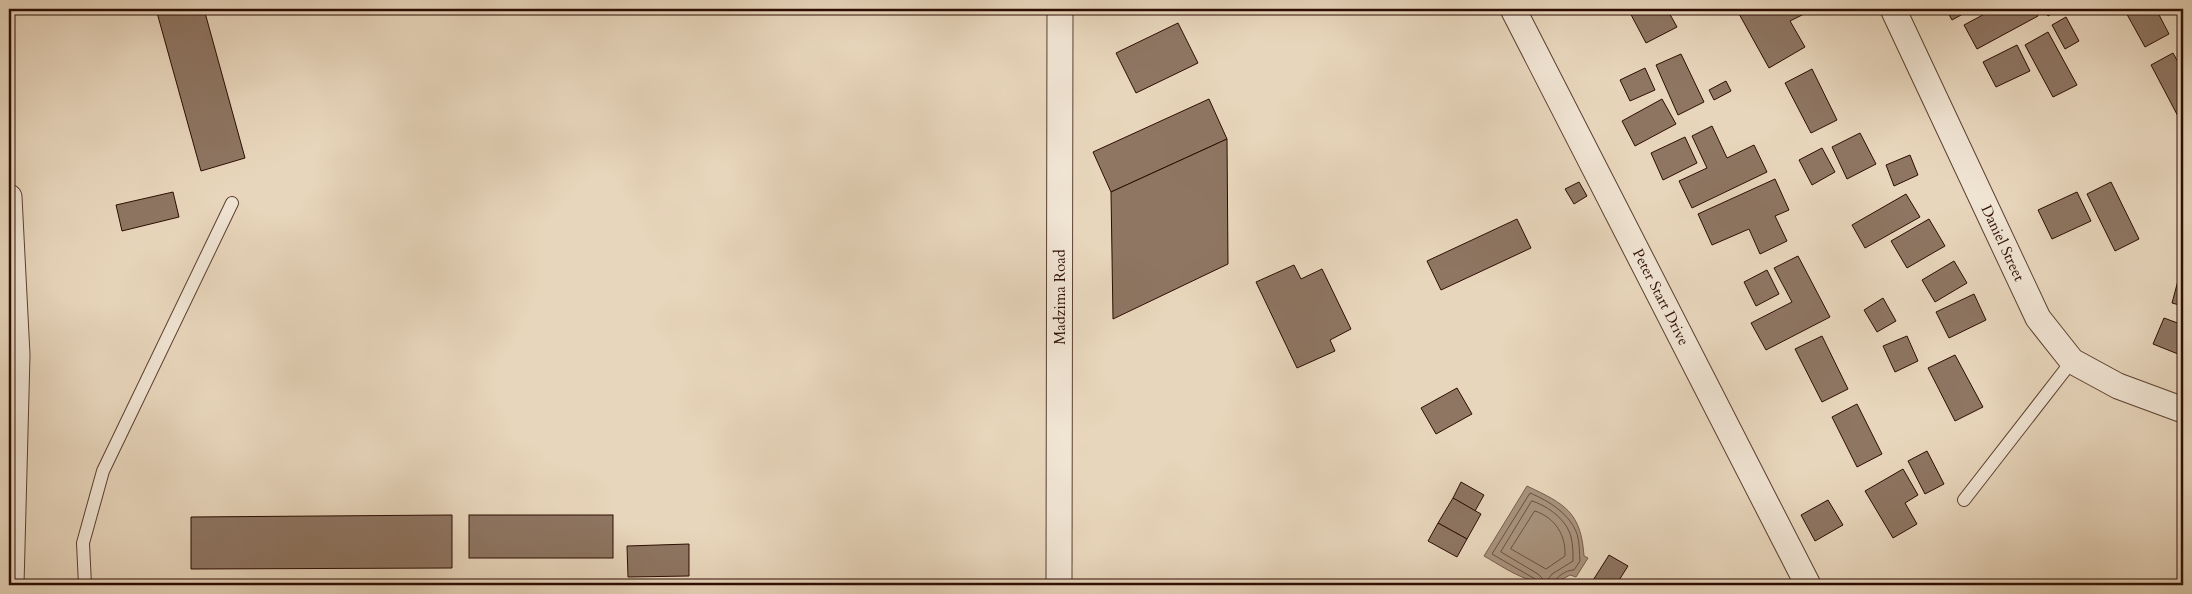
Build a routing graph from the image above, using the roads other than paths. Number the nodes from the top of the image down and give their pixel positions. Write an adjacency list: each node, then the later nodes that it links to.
1 (1060, 9): 11 (street, Madzima Road)
2 (1513, 9): 12 (street, Peter Start Drive)
3 (1893, 9): 6 (street, Daniel Street)
4 (9, 197): 9 (street)
5 (232, 203): 10 (lane)
6 (2072, 361): 7 (street, Daniel Street); 8 (lane)
7 (2183, 410)
8 (1964, 500)
9 (11, 585)
10 (85, 585)
11 (1060, 585)
12 (1808, 585)

